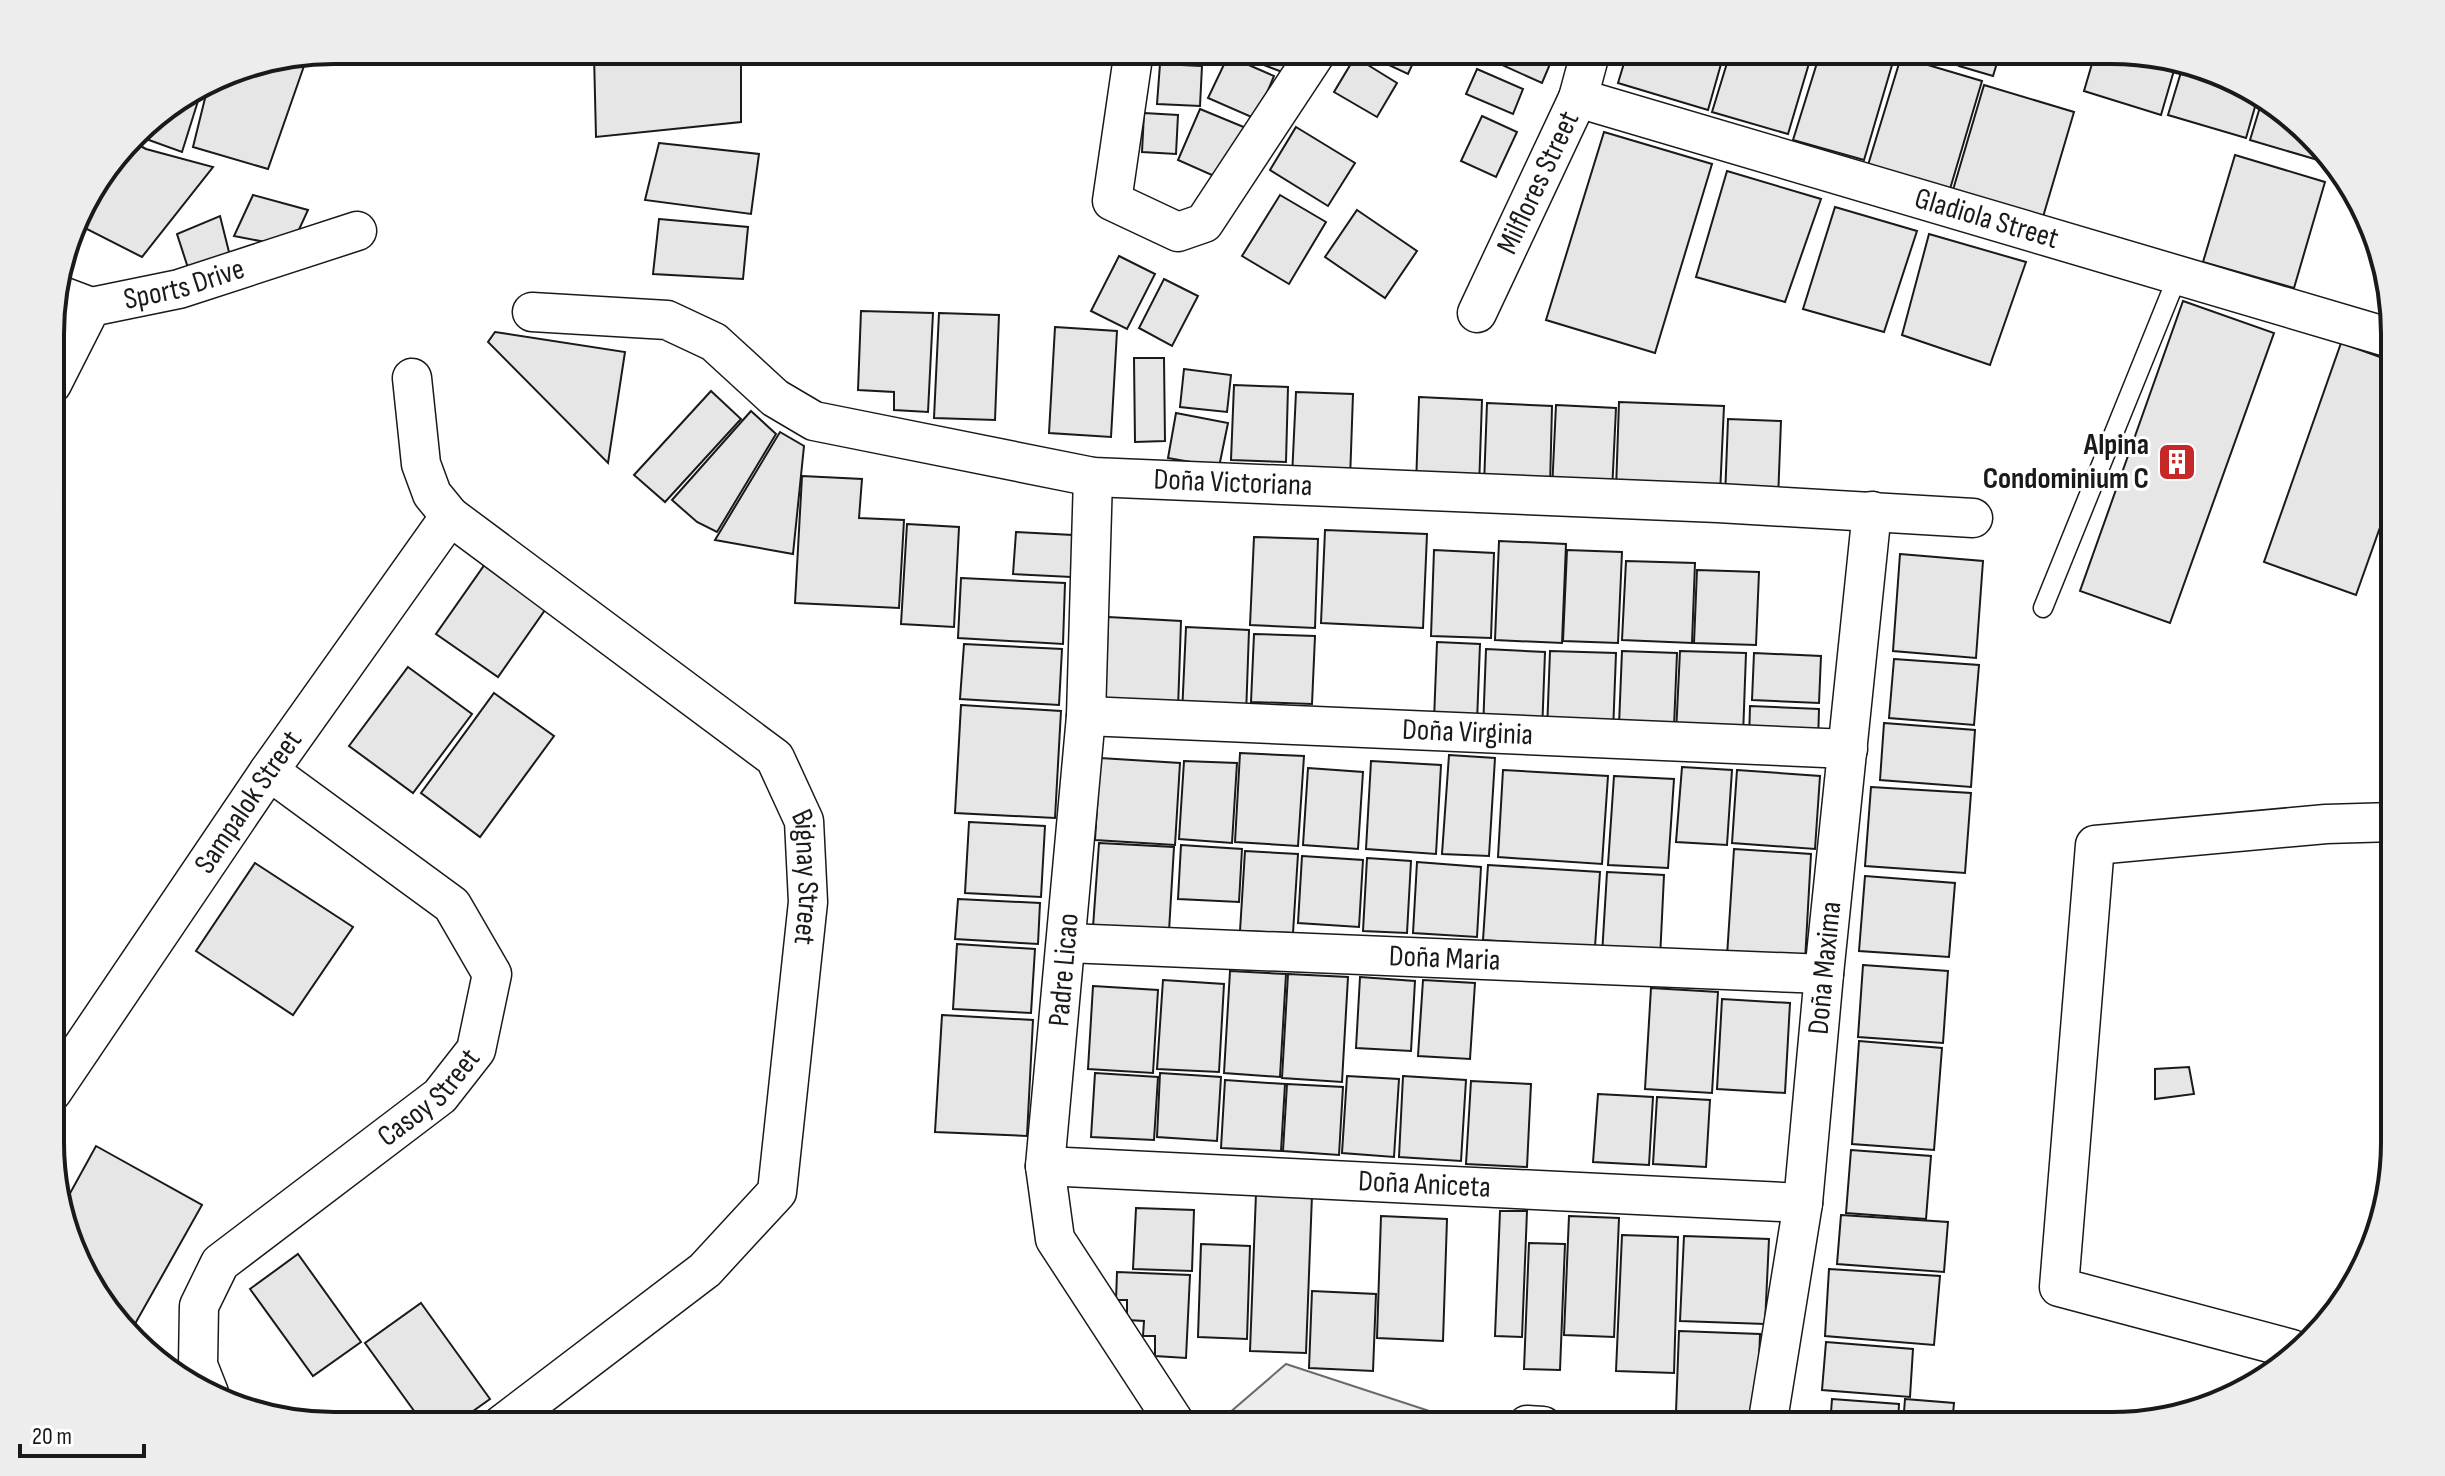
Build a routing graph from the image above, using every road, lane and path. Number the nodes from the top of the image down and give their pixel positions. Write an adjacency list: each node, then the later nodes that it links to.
1 (1308, 64): 3 (street)
2 (1587, 64): 4 (street, Milflores Street)
3 (1132, 65)
4 (1578, 98): 6 (street, Gladiola Street); 10 (street, Milflores Street)
5 (357, 231): 8 (street, Sports Drive)
6 (2178, 275): 11 (street, Gladiola Street); 18 (lane)
7 (66, 298): 8 (street)
8 (91, 307): 12 (street, Sports Drive)
9 (532, 312): 14 (street, Doña Victoriana)
10 (1477, 313)
11 (2380, 335)
12 (64, 360)
13 (412, 378): 16 (street, Bignay Street)
14 (1093, 477): 15 (street, Doña Victoriana); 19 (street, Padre Licao)
15 (1872, 511): 17 (street, Doña Victoriana); 20 (street, Doña Maxima)
16 (450, 516): 21 (street, Sampalok Street); 31 (street, Bignay Street)
17 (1973, 518)
18 (2043, 608)
19 (1086, 716): 20 (street, Doña Virginia); 23 (street, Padre Licao)
20 (1848, 749): 24 (street, Doña Maxima)
21 (269, 771): 25 (street, Sampalok Street); 29 (street, Casoy Street)
22 (2380, 822): 28 (street)
23 (1067, 943): 24 (street, Doña Maria); 26 (street, Padre Licao)
24 (1824, 974): 27 (street, Doña Maxima)
25 (64, 1074)
26 (1045, 1166): 27 (street, Doña Aniceta); 32 (street, Padre Licao)
27 (1803, 1203): 30 (street, Doña Maxima)
28 (2286, 1347)
29 (203, 1378)
30 (1769, 1411)
31 (519, 1412)
32 (1168, 1412)

